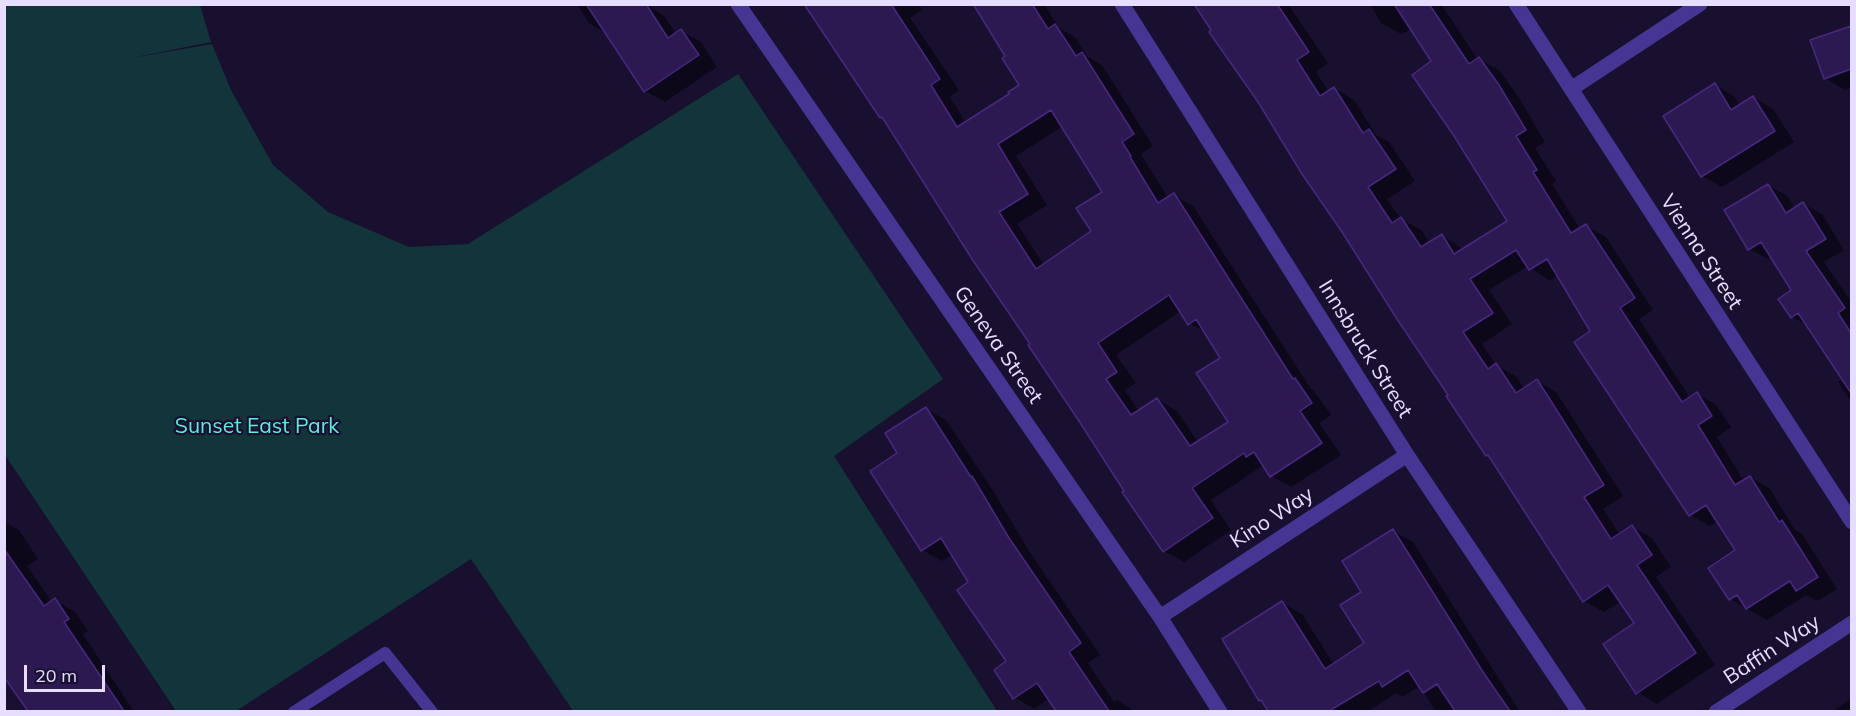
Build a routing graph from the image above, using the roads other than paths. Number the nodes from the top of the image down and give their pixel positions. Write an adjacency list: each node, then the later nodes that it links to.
1 (738, 4): 8 (street, Geneva Street)
2 (1122, 4): 6 (street, Innsbruck Street)
3 (1516, 4): 5 (street, Vienna Street)
4 (1700, 4): 5 (street)
5 (1570, 89): 7 (street, Vienna Street)
6 (1407, 455): 8 (street, Kino Way); 13 (street, Innsbruck Street)
7 (1851, 522)
8 (1160, 617): 12 (street, Geneva Street)
9 (1851, 623): 14 (street, Baffin Way)
10 (294, 711): 11 (lane)
11 (432, 711)
12 (1220, 711)
13 (1579, 711)
14 (1716, 711)

